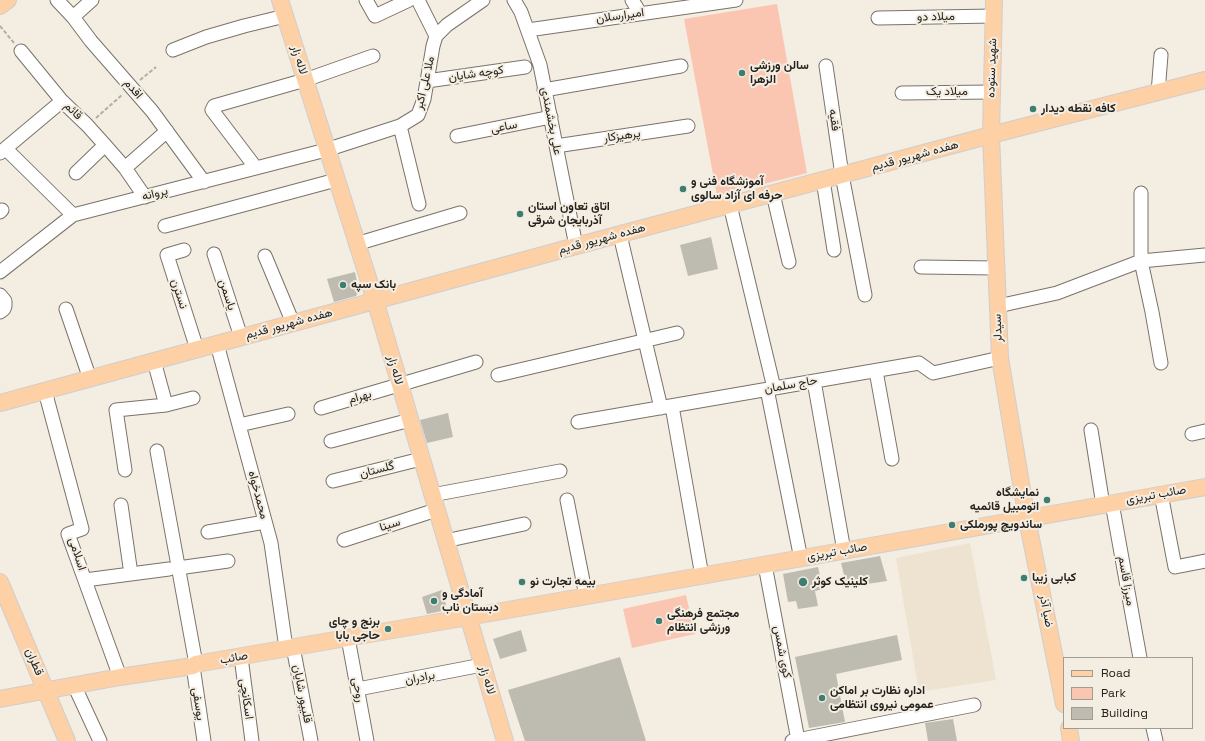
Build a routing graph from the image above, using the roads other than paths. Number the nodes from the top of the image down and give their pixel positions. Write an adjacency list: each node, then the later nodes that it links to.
1 (8, 0): 12 (main road)
2 (57, 0): 16 (street, اقدم)
3 (92, 0): 16 (street)
4 (280, 0): 15 (main road, لاله زار)
5 (366, 0): 6 (street)
6 (409, 0)
7 (418, 0): 19 (street)
8 (482, 0): 19 (street)
9 (514, 0): 18 (street, علی بخشمندی)
10 (632, 0): 14 (street)
11 (729, 1): 14 (street, امیرارسلان)
12 (0, 6)
13 (994, 8): 17 (street, میلاد دو); 32 (main road, شهید ستوده)
14 (640, 13): 18 (street, امیرارسلان)
15 (285, 16): 20 (street); 27 (main road, لاله زار)
16 (73, 17): 38 (street, اقدم)
17 (878, 18)
18 (528, 30): 30 (street, علی بخشمندی)
19 (436, 36): 29 (street, ملا علی اکبر)
20 (173, 50)
21 (21, 51): 34 (street, قائم)
22 (1161, 55): 33 (street)
23 (373, 56): 27 (street)
24 (681, 66): 30 (street)
25 (826, 66): 48 (street, فقیه)
26 (525, 67): 29 (street, کوچه شایان)
27 (305, 80): 43 (main road, لاله زار); 46 (street)
28 (1205, 80): 33 (main road, هفده شهریور قدیم)
29 (427, 82): 36 (street, ملا علی اکبر)
30 (544, 90): 35 (street, علی بخشمندی)
31 (902, 92): 32 (street, میلاد یک)
32 (992, 92): 40 (main road, شهید ستوده)
33 (1158, 92): 40 (main road, هفده شهریور قدیم)
34 (62, 101): 41 (street, قائم); 44 (street)
35 (551, 117): 39 (street, ساعی); 42 (street, علی بخشمندی)
36 (400, 126): 43 (street, ملا علی اکبر); 55 (street)
37 (688, 126): 42 (street, پرهیزکار)
38 (167, 131): 45 (street); 51 (street, اقدم)
39 (458, 136)
40 (990, 136): 48 (main road, هفده شهریور قدیم); 71 (main road, سیدلر)
41 (105, 145): 45 (street, قائم); 47 (street)
42 (556, 146): 62 (street, علی بخشمندی)
43 (326, 150): 46 (street, پروانه); 49 (main road, لاله زار)
44 (3, 151): 58 (street)
45 (125, 168): 54 (street, قائم)
46 (256, 168): 51 (street, پروانه)
47 (76, 173)
48 (842, 175): 50 (main road, هفده شهریور قدیم); 74 (street, فقیه)
49 (336, 180): 59 (street); 61 (main road, لاله زار)
50 (823, 180): 53 (main road, هفده شهریور قدیم); 64 (street)
51 (204, 182): 54 (street, پروانه)
52 (1141, 193): 68 (street)
53 (773, 194): 56 (main road, هفده شهریور قدیم); 69 (street)
54 (145, 197): 58 (street, پروانه)
55 (419, 204)
56 (730, 205): 60 (main road, هفده شهریور قدیم); 94 (street)
57 (460, 213): 61 (street)
58 (73, 215): 72 (street, پروانه)
59 (165, 226)
60 (620, 235): 62 (main road, هفده شهریور قدیم); 82 (street)
61 (356, 244): 75 (main road, لاله زار)
62 (576, 246): 75 (main road, هفده شهریور قدیم)
63 (184, 250): 84 (street, نسترن)
64 (834, 250)
65 (214, 254): 81 (street, یاسمن)
66 (1205, 255): 68 (street)
67 (264, 256): 79 (street)
68 (1141, 261): 76 (street); 88 (street)
69 (789, 262)
70 (921, 267): 71 (street)
71 (996, 268): 76 (main road, سیدلر)
72 (0, 272)
73 (0, 295): 78 (street)
74 (865, 295)
75 (375, 300): 79 (main road, هفده شهریور قدیم); 93 (main road, لاله زار)
76 (998, 306): 85 (main road, سیدلر)
77 (66, 309): 91 (street)
78 (0, 312)
79 (293, 323): 81 (main road, هفده شهریور قدیم)
80 (677, 333): 82 (street)
81 (241, 337): 83 (main road, هفده شهریور قدیم)
82 (645, 340): 90 (street); 99 (street)
83 (217, 344): 84 (main road, هفده شهریور قدیم); 104 (street, محمدخواه)
84 (197, 349): 86 (main road, هفده شهریور قدیم)
85 (1000, 358): 89 (street, حاج سلمان); 119 (main road, سیدلر)
86 (154, 361): 91 (main road, هفده شهریور قدیم); 98 (street)
87 (476, 362): 93 (street, بهرام)
88 (1161, 363)
89 (876, 371): 92 (street, حاج سلمان); 109 (street)
90 (498, 375)
91 (90, 379): 95 (main road, هفده شهریور قدیم)
92 (814, 382): 94 (street, حاج سلمان); 125 (street)
93 (400, 385): 100 (street, بهرام); 102 (main road, لاله زار)
94 (770, 388): 99 (street, حاج سلمان); 126 (street)
95 (45, 391): 97 (main road, هفده شهریور قدیم); 133 (street, اسلامی)
96 (193, 398): 98 (street)
97 (0, 403)
98 (166, 406): 110 (street)
99 (666, 407): 103 (street, حاج سلمان); 132 (street)
100 (321, 408)
101 (288, 414): 104 (street)
102 (410, 420): 106 (street); 108 (main road, لاله زار)
103 (578, 422)
104 (239, 425): 120 (street, محمدخواه)
105 (1091, 430): 117 (street, میرزا قاسم)
106 (330, 441)
107 (157, 451): 130 (street, یوسفی)
108 (421, 460): 112 (street, گلستان); 116 (main road, لاله زار)
109 (892, 460)
110 (125, 470)
111 (560, 471): 116 (street, سینا)
112 (333, 481)
113 (1205, 486): 114 (main road, صائب تبریزی)
114 (1161, 494): 117 (main road, صائب تبریزی); 128 (street)
115 (567, 500): 135 (street)
116 (434, 503): 123 (street, سینا); 124 (main road, لاله زار)
117 (1107, 504): 119 (main road, صائب تبریزی); 141 (street, میرزا قاسم)
118 (122, 505): 131 (street)
119 (1027, 519): 125 (main road, صائب تبریزی); 149 (main road, ضیا آذر)
120 (265, 522): 122 (street); 139 (street, محمدخواه)
121 (524, 524): 124 (street)
122 (208, 532)
123 (344, 540)
124 (445, 541): 137 (main road, لاله زار)
125 (844, 551): 126 (main road, صائب تبریزی)
126 (801, 559): 129 (main road, صائب تبریزی)
127 (228, 561): 130 (street)
128 (1205, 561)
129 (765, 565): 132 (main road, صائب تبریزی); 153 (street, کوی شمس)
130 (174, 568): 131 (street); 142 (street, یوسفی)
131 (131, 574): 133 (street)
132 (702, 576): 135 (main road, صائب تبریزی)
133 (85, 580): 144 (street, اسلامی)
134 (0, 582): 136 (main road, قطران)
135 (586, 596): 137 (main road, صائب تبریزی)
136 (3, 598): 147 (main road, قطران)
137 (468, 617): 138 (main road, صائب); 143 (main road, لاله زار)
138 (348, 638): 139 (main road, صائب); 146 (street, روحی)
139 (289, 648): 140 (main road, صائب); 158 (street, قلیپور شایان)
140 (241, 657): 142 (main road, صائب); 157 (street, اسکانچی)
141 (1140, 657)
142 (194, 665): 144 (main road, صائب); 156 (street, یوسفی)
143 (482, 666): 146 (street, برادران); 160 (main road, لاله زار)
144 (120, 677): 145 (main road, صائب)
145 (74, 685): 147 (main road, صائب); 155 (street)
146 (358, 689): 159 (street, روحی)
147 (46, 690): 148 (main road, صائب); 154 (main road, قطران)
148 (0, 699)
149 (1063, 699)
150 (974, 705): 153 (street, کوی شمس)
151 (1069, 729): 161 (main road)
152 (1153, 729): 162 (street)
153 (795, 740)
154 (67, 741)
155 (100, 741)
156 (204, 741)
157 (252, 741)
158 (311, 741)
159 (367, 741)
160 (505, 741)
161 (1071, 741)
162 (1156, 741)

